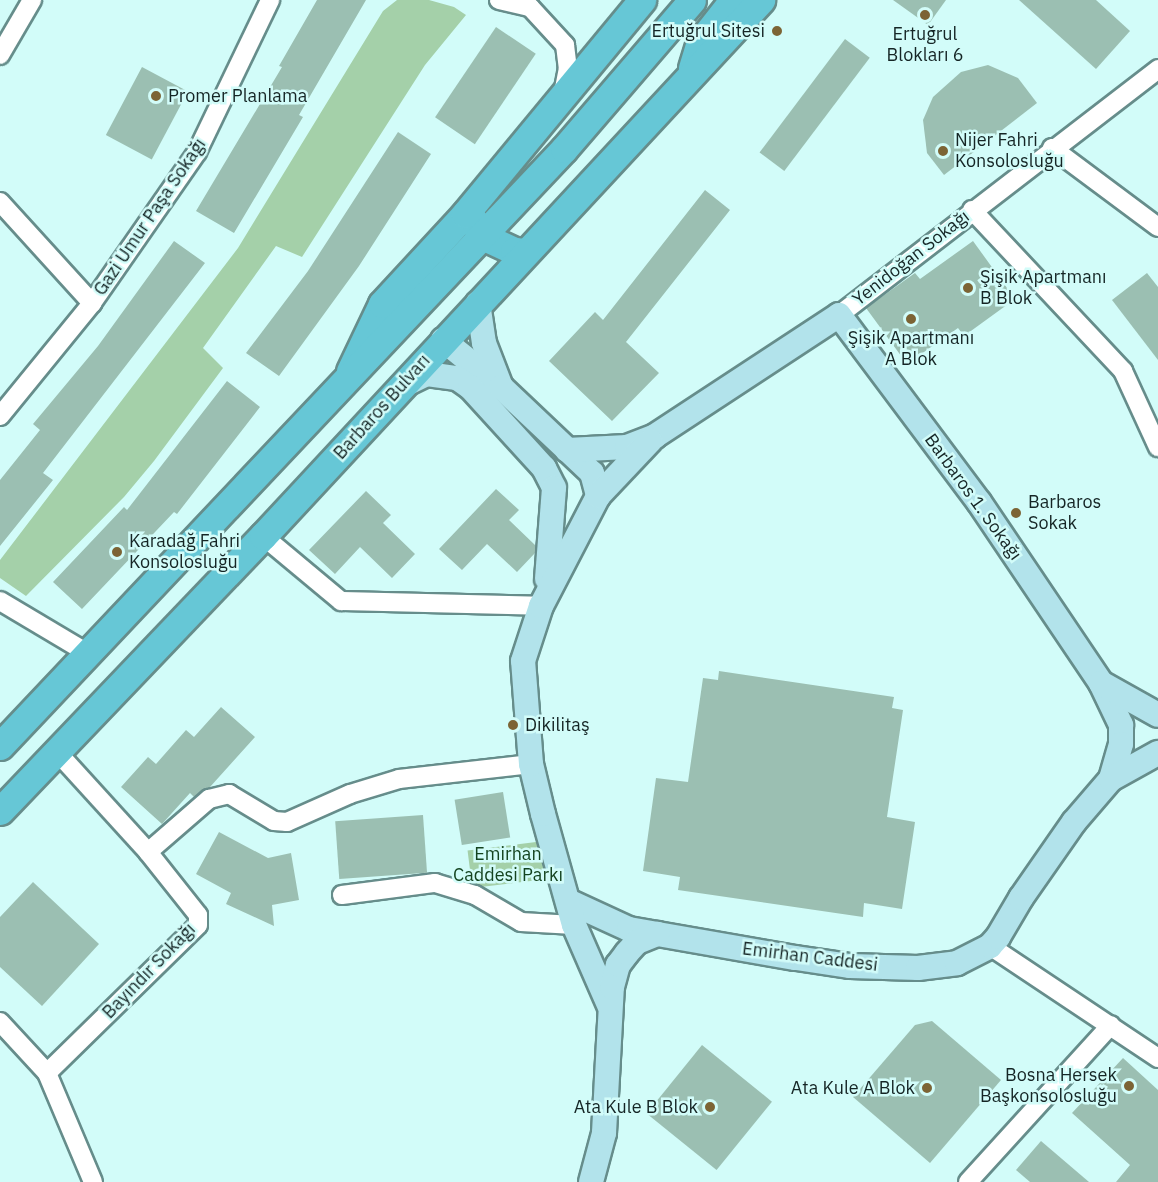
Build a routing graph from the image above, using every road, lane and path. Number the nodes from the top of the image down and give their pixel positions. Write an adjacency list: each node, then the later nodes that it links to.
1 (32, 0): 8 (street)
2 (270, 0): 19 (street, Gazi Umur Paşa Sokağı)
3 (499, 0): 11 (street)
4 (642, 0): 11 (main road)
5 (692, 0): 17 (main road)
6 (733, 0): 10 (main road)
7 (761, 0): 10 (main road, Barbaros Bulvarı)
8 (0, 56)
9 (1158, 69): 12 (street, Yenidoğan Sokağı)
10 (690, 78): 18 (main road, Barbaros Bulvarı)
11 (562, 99): 13 (main road)
12 (1052, 148): 15 (street, Yenidoğan Sokağı); 16 (street)
13 (478, 198): 17 (main road); 24 (main road)
14 (0, 202): 19 (street)
15 (972, 210): 21 (street, Yenidoğan Sokağı); 29 (street)
16 (1157, 229)
17 (480, 235): 18 (main road); 22 (main road)
18 (526, 252): 20 (main road, Barbaros Bulvarı)
19 (92, 303): 27 (street, Gazi Umur Paşa Sokağı)
20 (478, 303): 23 (main road, Barbaros Bulvarı); 25 (street)
21 (839, 315): 28 (street, Yenidoğan Sokağı); 36 (street, Barbaros 1. Sokağı)
22 (397, 330): 23 (main road); 24 (main road)
23 (443, 340): 25 (street); 26 (main road, Barbaros Bulvarı)
24 (346, 383): 35 (main road)
25 (501, 387): 30 (street)
26 (400, 388): 32 (main road, Barbaros Bulvarı); 34 (street)
27 (0, 416)
28 (655, 436): 30 (street); 31 (street)
29 (1158, 447)
30 (567, 450): 31 (street)
31 (598, 496): 34 (street)
32 (263, 536): 34 (street); 39 (main road, Barbaros Bulvarı)
33 (0, 601): 35 (street)
34 (541, 606): 41 (street)
35 (86, 652): 38 (main road)
36 (1101, 683): 37 (street); 42 (street, Barbaros 1. Sokağı)
37 (1158, 715)
38 (0, 746)
39 (58, 753): 43 (main road, Barbaros Bulvarı); 44 (street, Bayındır Sokağı)
40 (1158, 753): 42 (street)
41 (531, 764): 44 (street); 46 (street)
42 (1112, 779): 48 (street, Emirhan Caddesi)
43 (0, 812)
44 (148, 852): 53 (street, Bayındır Sokağı)
45 (342, 895): 46 (street)
46 (572, 913): 47 (street, Emirhan Caddesi); 49 (street)
47 (657, 934): 48 (street, Emirhan Caddesi); 49 (street)
48 (990, 946): 51 (street)
49 (609, 1005): 55 (street)
50 (0, 1022): 53 (street)
51 (1111, 1025): 52 (street); 56 (street)
52 (1158, 1058)
53 (47, 1073): 54 (street)
54 (93, 1182)
55 (591, 1182)
56 (968, 1182)

